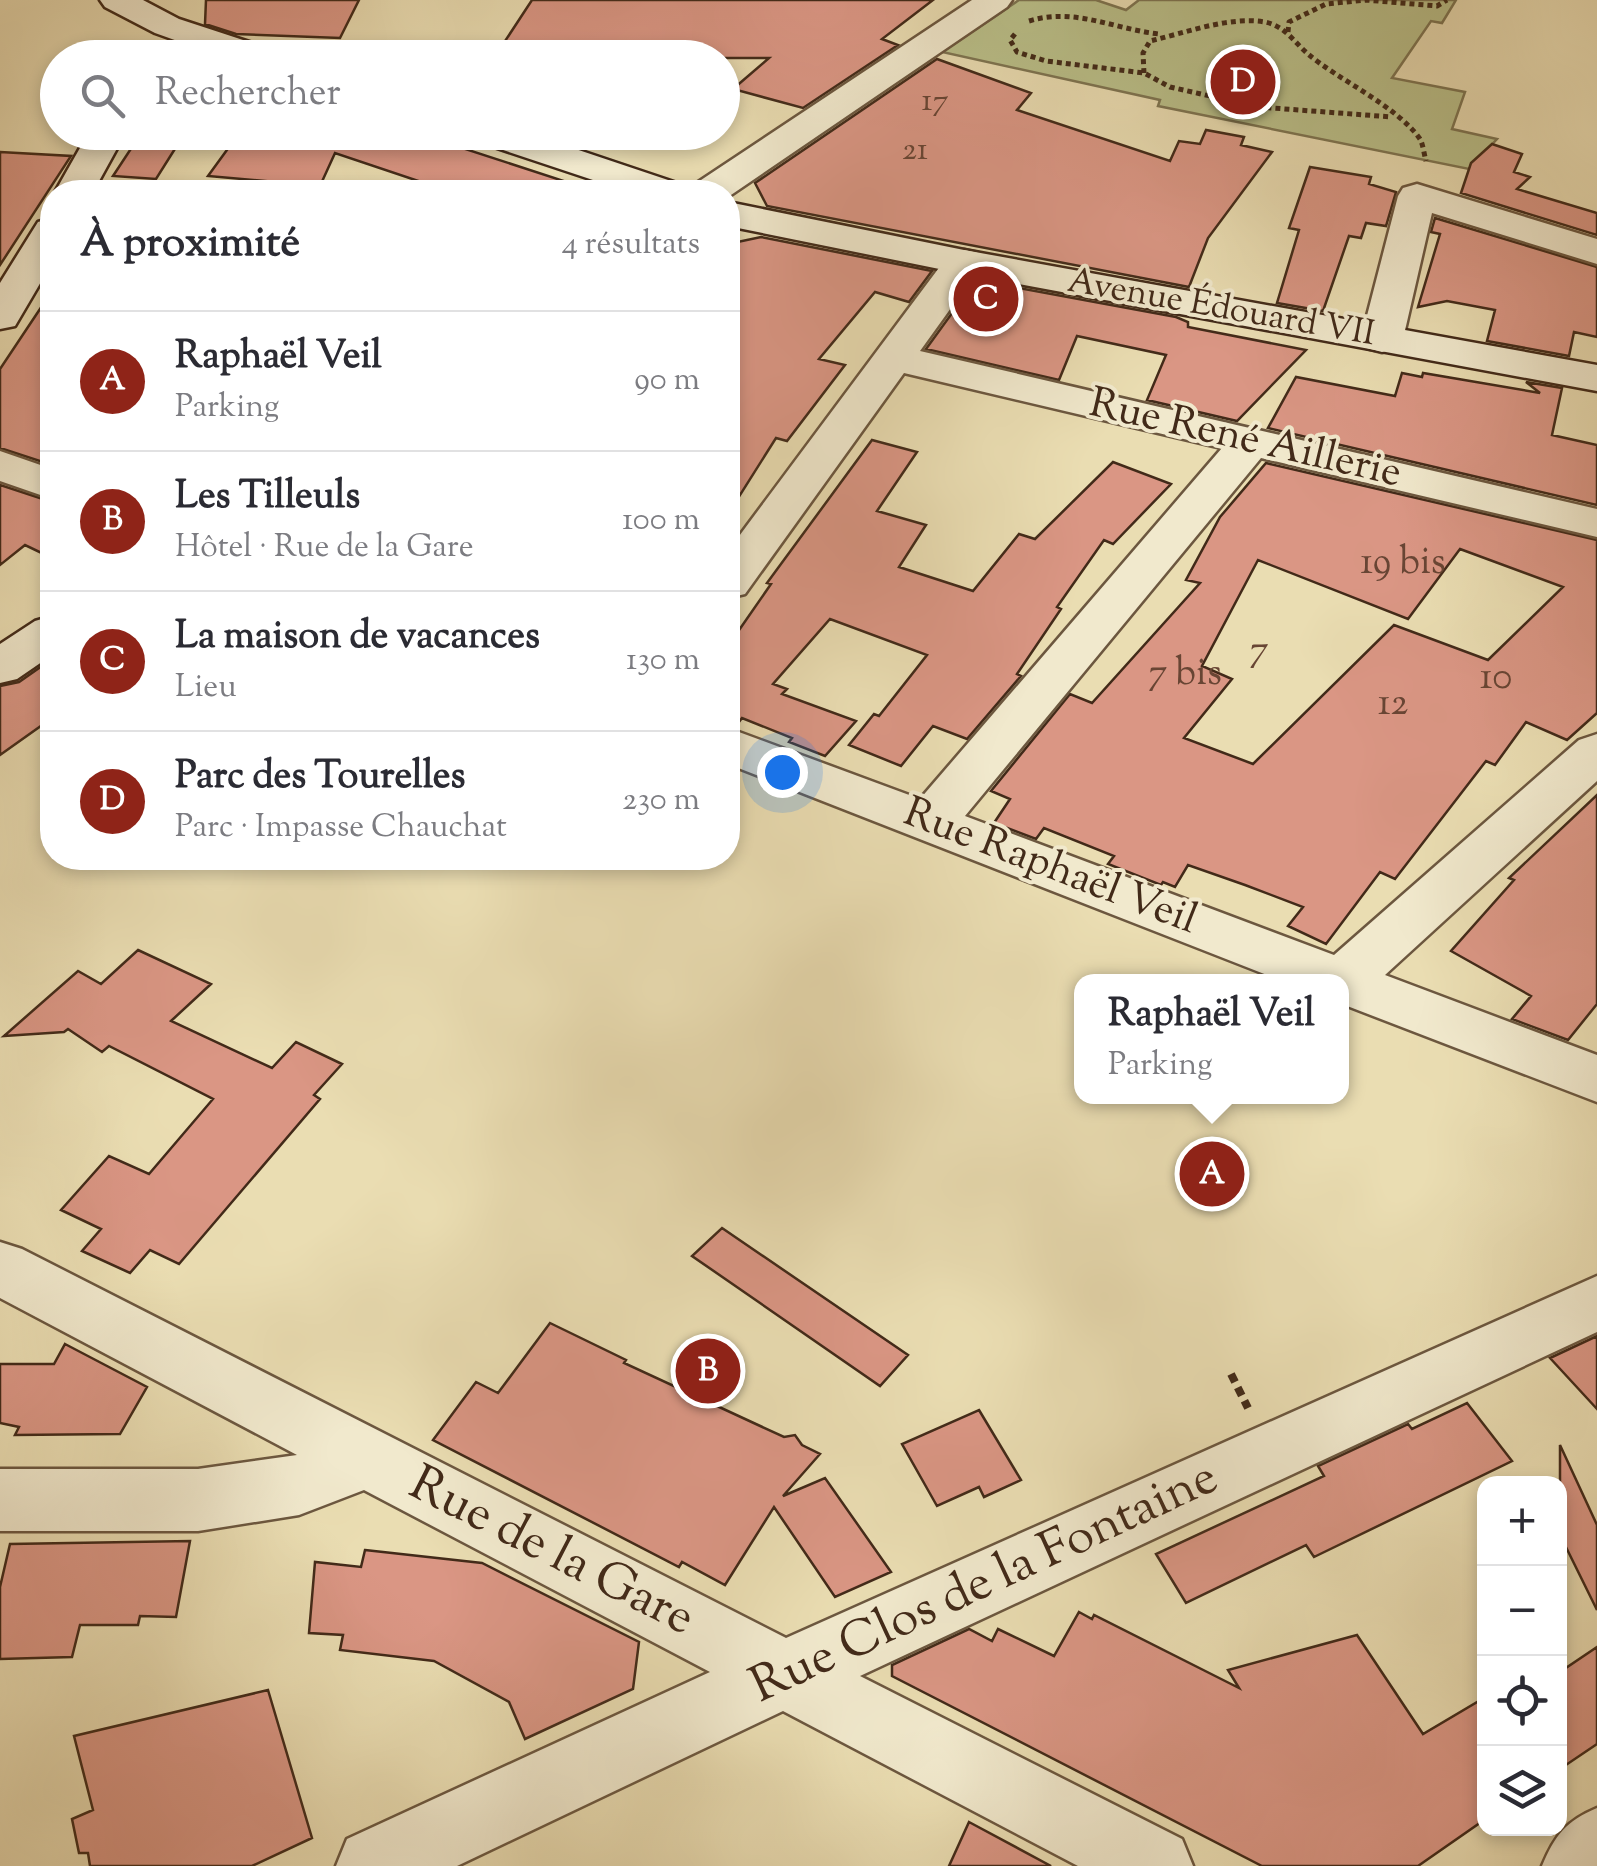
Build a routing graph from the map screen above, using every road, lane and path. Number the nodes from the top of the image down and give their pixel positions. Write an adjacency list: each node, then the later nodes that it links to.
1 (117, 0): 4 (street)
2 (1447, 0): 5 (path)
3 (990, 4): 7 (path); 16 (street)
4 (176, 13): 8 (street); 9 (street)
5 (1288, 32): 7 (path); 11 (path)
6 (1015, 34): 10 (path)
7 (1166, 34): 10 (path)
8 (160, 40)
9 (226, 40)
10 (1144, 72): 11 (path)
11 (1392, 116): 17 (path)
12 (98, 150): 14 (street)
13 (540, 150): 15 (street)
14 (81, 180)
15 (630, 180)
16 (727, 180)
17 (1417, 196): 20 (street); 24 (street)
18 (740, 216): 21 (street, Avenue Édouard VII)
19 (40, 243): 22 (street)
20 (1597, 252)
21 (964, 262): 24 (street, Avenue Édouard VII); 25 (street)
22 (14, 272): 23 (street)
23 (0, 317)
24 (1382, 339): 26 (street, Avenue Édouard VII)
25 (894, 358): 27 (street, Rue René Aillerie); 31 (street)
26 (1597, 378)
27 (1251, 442): 30 (street, Rue René Aillerie); 36 (street)
28 (0, 465): 29 (street)
29 (40, 480)
30 (1597, 523)
31 (740, 567)
32 (40, 640): 33 (street)
33 (0, 667)
34 (740, 750): 36 (street, Rue Raphaël Veil)
35 (1597, 752): 38 (street)
36 (930, 822): 37 (street, Rue Raphaël Veil)
37 (1326, 974)
38 (1349, 974)
39 (1349, 983): 40 (street, Rue Raphaël Veil)
40 (1597, 1078)
41 (0, 1268): 45 (street, Rue de la Gare)
42 (1597, 1303): 47 (street, Rue Clos de la Fontaine)
43 (1231, 1374): 44 (path)
44 (1250, 1410)
45 (366, 1458): 46 (street); 47 (street, Rue de la Gare)
46 (0, 1500)
47 (783, 1673): 49 (street, Rue Clos de la Fontaine); 50 (street, Rue de la Gare)
48 (1597, 1846): 51 (street)
49 (374, 1866)
50 (1155, 1866)
51 (1580, 1866)

